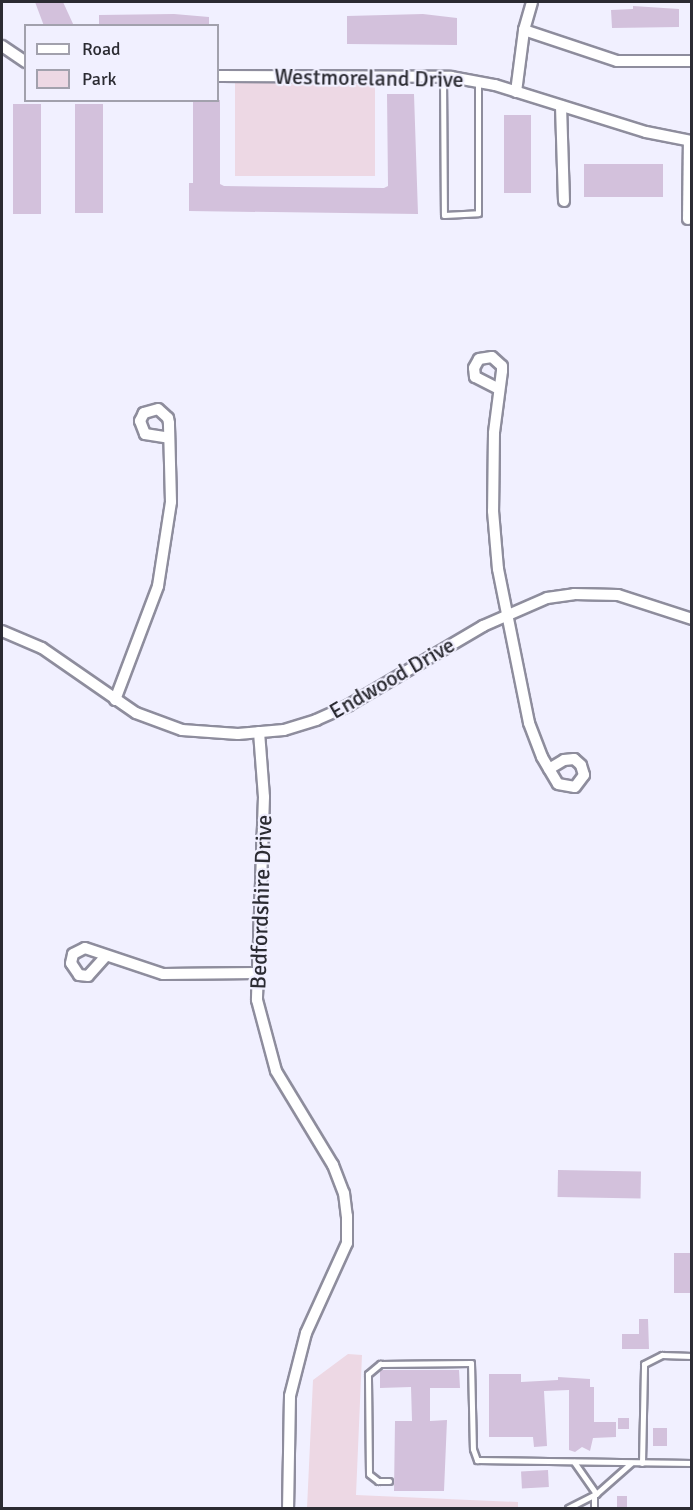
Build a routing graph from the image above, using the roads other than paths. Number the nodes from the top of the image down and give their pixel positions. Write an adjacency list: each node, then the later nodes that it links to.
1 (532, 2): 2 (street)
2 (524, 30): 5 (street); 9 (street)
3 (2, 46): 4 (street)
4 (24, 61)
5 (692, 61)
6 (219, 76): 7 (street, Westmoreland Drive)
7 (443, 77): 8 (street, Westmoreland Drive); 8 (lane)
8 (478, 82): 9 (street, Westmoreland Drive)
9 (516, 92): 10 (street, Westmoreland Drive)
10 (561, 106): 11 (street, Westmoreland Drive); 12 (street)
11 (690, 141): 13 (street)
12 (564, 201)
13 (688, 219)
14 (499, 389): 16 (street)
15 (169, 438): 19 (street)
16 (507, 615): 17 (street, Endwood Drive); 20 (street, Endwood Drive); 21 (street)
17 (692, 619)
18 (2, 631): 19 (street, Endwood Drive)
19 (115, 700): 20 (street, Endwood Drive)
20 (259, 732): 23 (street, Bedfordshire Drive)
21 (549, 769)
22 (105, 957): 23 (street)
23 (257, 973): 31 (street, Bedfordshire Drive)
24 (692, 1356): 27 (lane)
25 (574, 1462): 26 (lane); 29 (lane); 30 (lane)
26 (631, 1463): 27 (lane); 30 (lane)
27 (642, 1463): 28 (lane)
28 (692, 1463)
29 (389, 1481)
30 (595, 1495): 32 (lane); 33 (lane)
31 (288, 1509)
32 (568, 1509)
33 (594, 1509)

